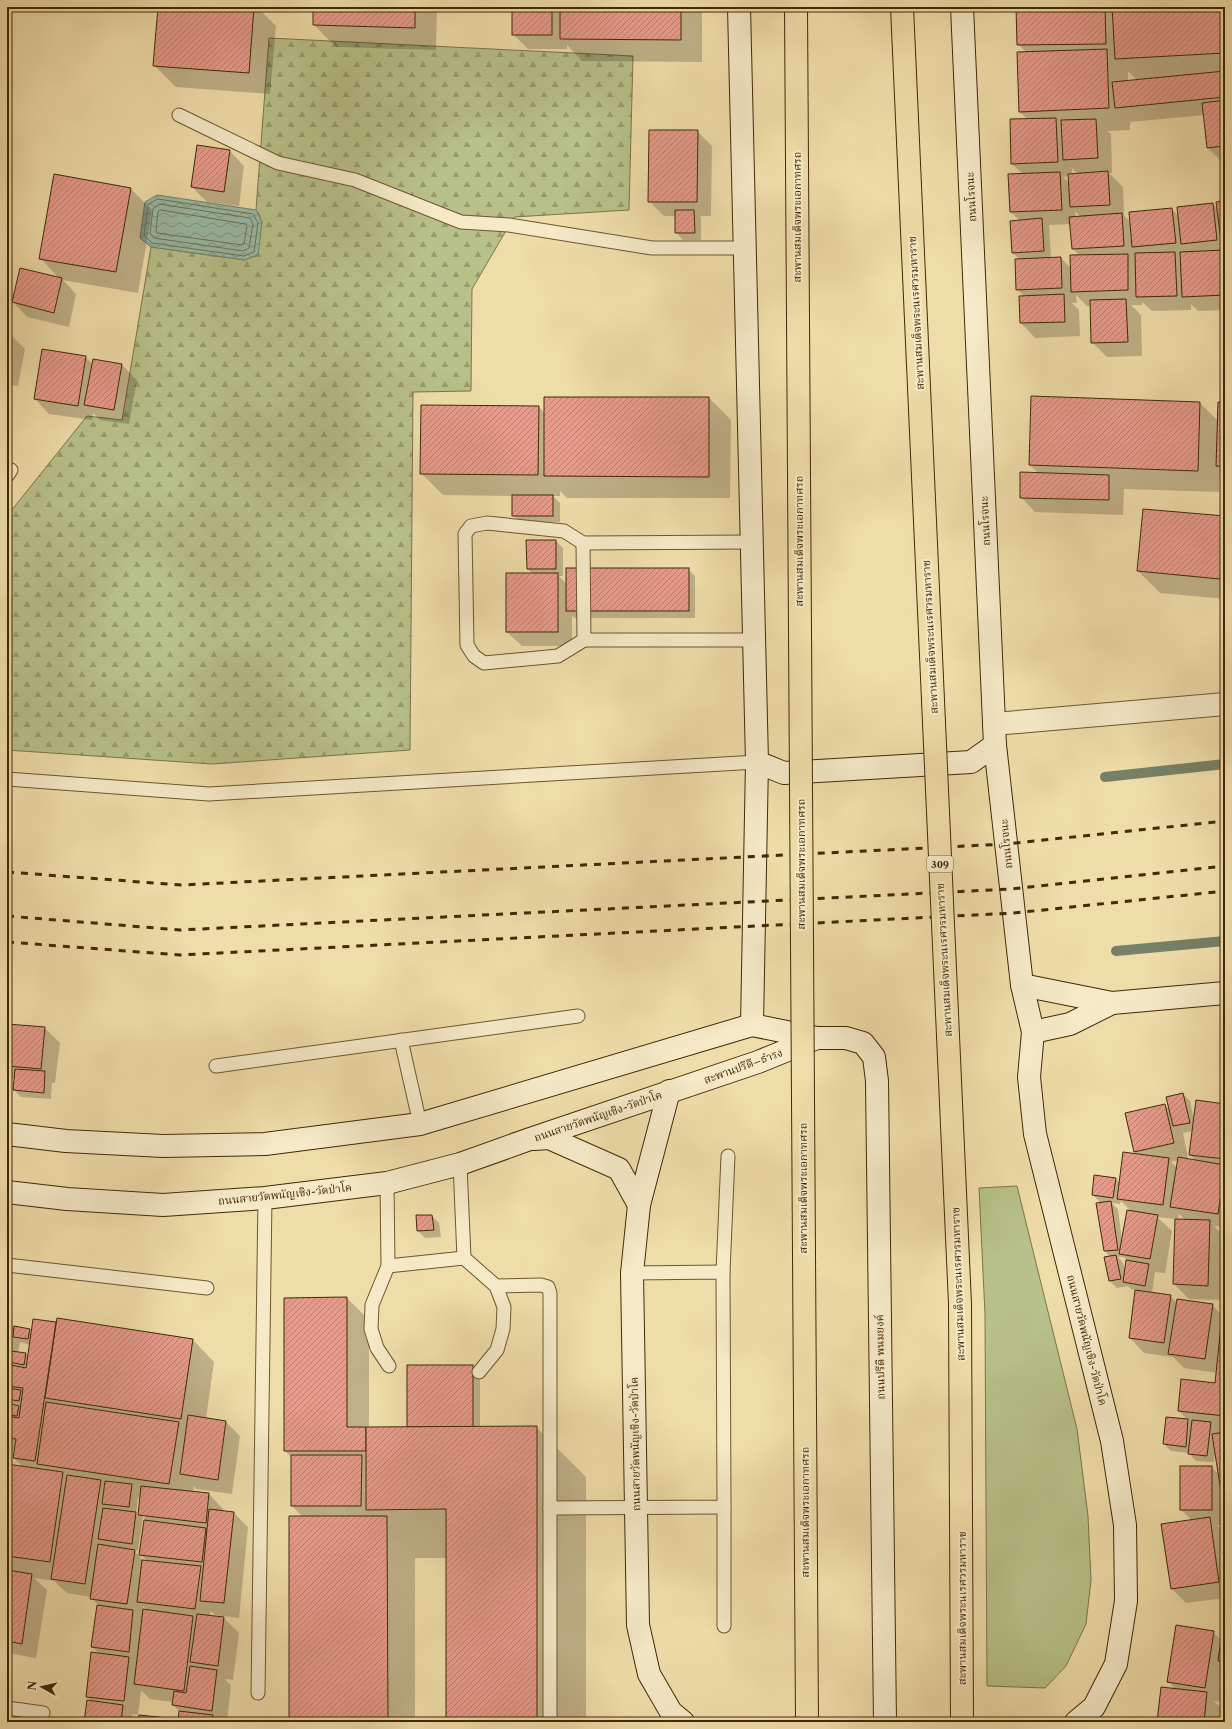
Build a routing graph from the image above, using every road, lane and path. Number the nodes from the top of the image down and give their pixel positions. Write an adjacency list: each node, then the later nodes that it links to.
1 (739, 7): 6 (main road)
2 (796, 7): 53 (main road, สะพานสมเด็จพระเอกาทศรถ, bridge)
3 (902, 7): 55 (main road, สะพานสมเด็จพระนเรศวรมหาราช / 309, bridge)
4 (962, 7): 12 (main road, ถนนโรจนะ)
5 (179, 115): 6 (lane)
6 (745, 248): 7 (main road)
7 (752, 542): 8 (lane); 10 (main road)
8 (583, 543): 9 (lane); 9 (lane)
9 (584, 640): 10 (lane)
10 (754, 640): 14 (main road)
11 (1225, 704): 12 (main road)
12 (994, 724): 13 (main road, ถนนโรจนะ)
13 (995, 745): 14 (main road); 16 (main road, ถนนโรจนะ)
14 (757, 762): 15 (lane); 20 (main road)
15 (7, 779)
16 (1022, 985): 18 (main road); 21 (main road, ถนนโรจนะ)
17 (1225, 994): 18 (main road)
18 (1112, 1002): 21 (main road)
19 (578, 1016): 23 (lane)
20 (752, 1025): 22 (main road); 26 (main road)
21 (1033, 1032): 56 (main road, ถนนสายวัดพนัญเชิง-วัดป่าโค)
22 (817, 1038): 25 (main road, สะพานปรีดี–ธำรง); 54 (main road, ถนนปรีดี พนมยงค์)
23 (401, 1040): 24 (lane); 26 (lane)
24 (216, 1066)
25 (669, 1091): 28 (main road, ถนนสายวัดพนัญเชิง-วัดป่าโค); 34 (main road, ถนนสายวัดพนัญเชิง-วัดป่าโค)
26 (420, 1124): 27 (main road)
27 (7, 1134)
28 (530, 1139): 30 (main road, ถนนสายวัดพนัญเชิง-วัดป่าโค); 34 (main road)
29 (728, 1156): 38 (lane)
30 (460, 1164): 31 (main road, ถนนสายวัดพนัญเชิง-วัดป่าโค); 35 (lane)
31 (387, 1183): 33 (main road, ถนนสายวัดพนัญเชิง-วัดป่าโค); 37 (lane)
32 (7, 1192): 33 (main road, ถนนสายวัดพนัญเชิง-วัดป่าโค)
33 (265, 1198): 48 (lane)
34 (639, 1205): 39 (main road, ถนนสายวัดพนัญเชิง-วัดป่าโค)
35 (464, 1258): 37 (lane); 40 (lane)
36 (7, 1265): 41 (lane)
37 (388, 1266): 42 (lane)
38 (724, 1272): 39 (lane); 44 (lane)
39 (632, 1273): 46 (main road, ถนนสายวัดพนัญเชิง-วัดป่าโค)
40 (496, 1286): 43 (lane); 45 (lane)
41 (208, 1288)
42 (389, 1366)
43 (480, 1372)
44 (724, 1507): 46 (lane); 47 (lane)
45 (550, 1508): 46 (lane); 51 (lane)
46 (636, 1508): 52 (main road, ถนนสายวัดพนัญเชิง-วัดป่าโค)
47 (724, 1626)
48 (258, 1693)
49 (7, 1708): 50 (lane)
50 (43, 1713)
51 (550, 1722)
52 (683, 1722)
53 (807, 1722)
54 (885, 1722)
55 (962, 1722)
56 (1076, 1722)

